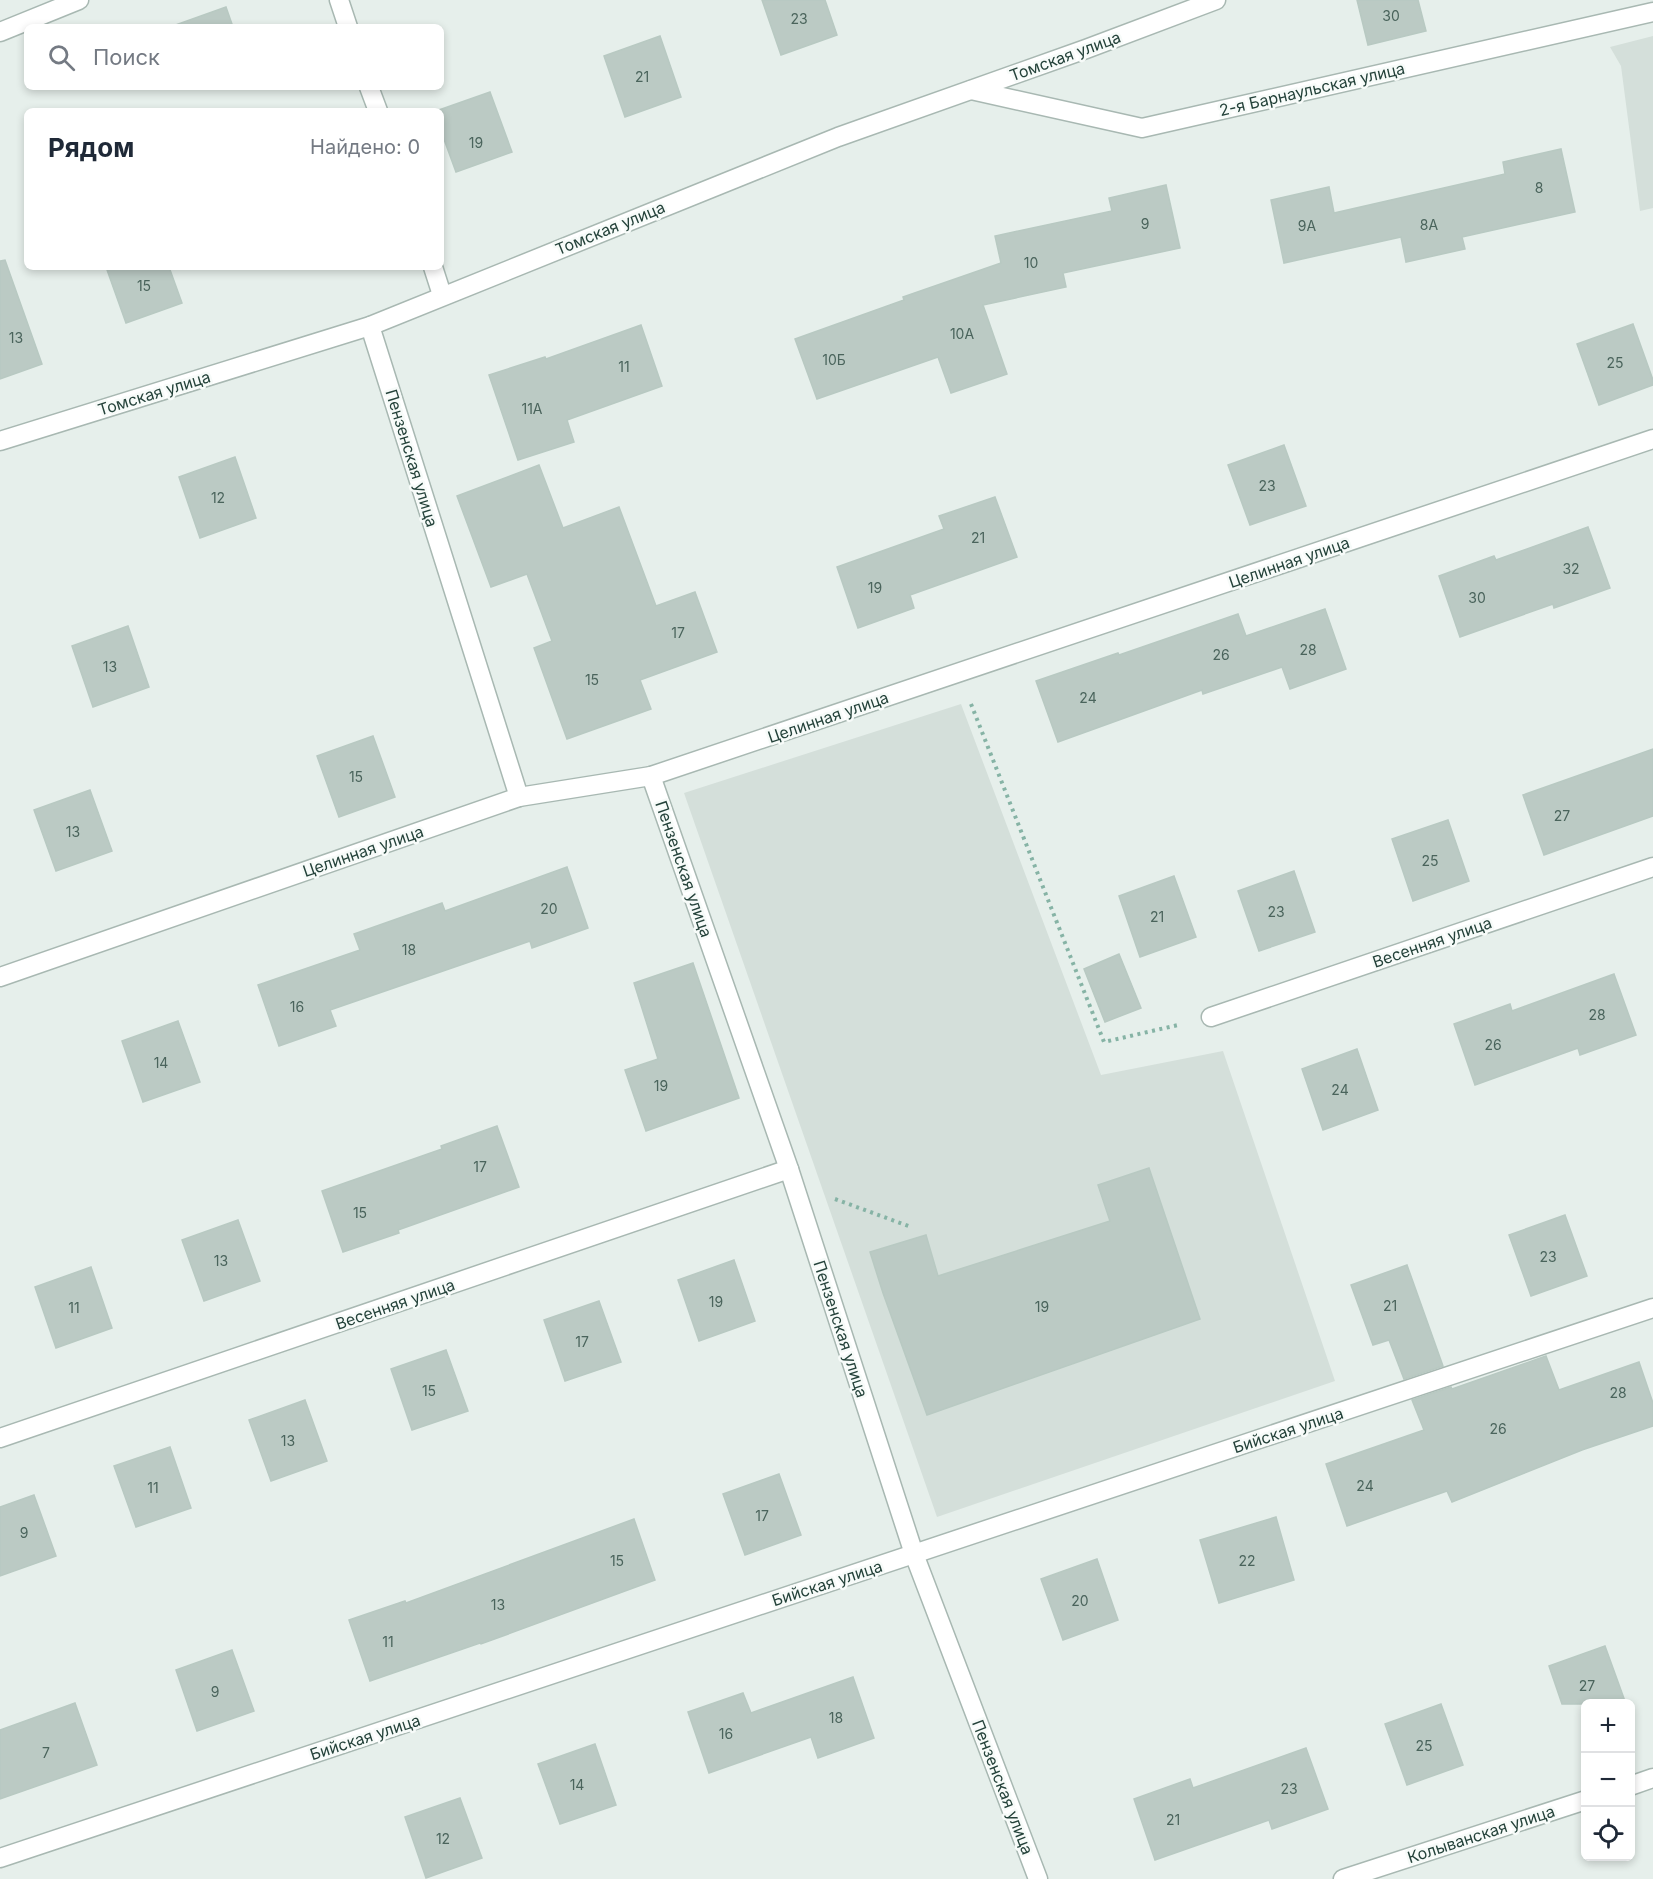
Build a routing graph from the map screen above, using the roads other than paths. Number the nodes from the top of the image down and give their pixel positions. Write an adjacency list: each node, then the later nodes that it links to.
1 (79, 0): 6 (street)
2 (339, 0): 5 (street)
3 (1215, 0): 8 (street, Томская улица)
4 (1653, 12): 8 (street, 2-я Барнаульская улица)
5 (347, 24)
6 (0, 32)
7 (370, 90): 9 (street)
8 (971, 90): 11 (street, Томская улица)
9 (377, 108)
10 (434, 270): 11 (street)
11 (442, 295): 12 (street, Томская улица)
12 (370, 326): 14 (street, Томская улица); 16 (street, Пензенская улица)
13 (1653, 439): 15 (street, Целинная улица)
14 (0, 441)
15 (651, 776): 16 (street, Целинная улица); 20 (street, Пензенская улица)
16 (519, 797): 18 (street, Целинная улица)
17 (1653, 867): 19 (street, Весенняя улица)
18 (0, 976)
19 (1211, 1017)
20 (789, 1169): 22 (street, Весенняя улица); 23 (street, Пензенская улица)
21 (1653, 1308): 23 (street, Бийская улица)
22 (0, 1438)
23 (914, 1554): 27 (street, Бийская улица); 28 (street, Пензенская улица)
24 (1653, 1778): 25 (street)
25 (1635, 1784)
26 (1581, 1802): 29 (street, Колыванская улица)
27 (0, 1858)
28 (1038, 1879)
29 (1343, 1879)

